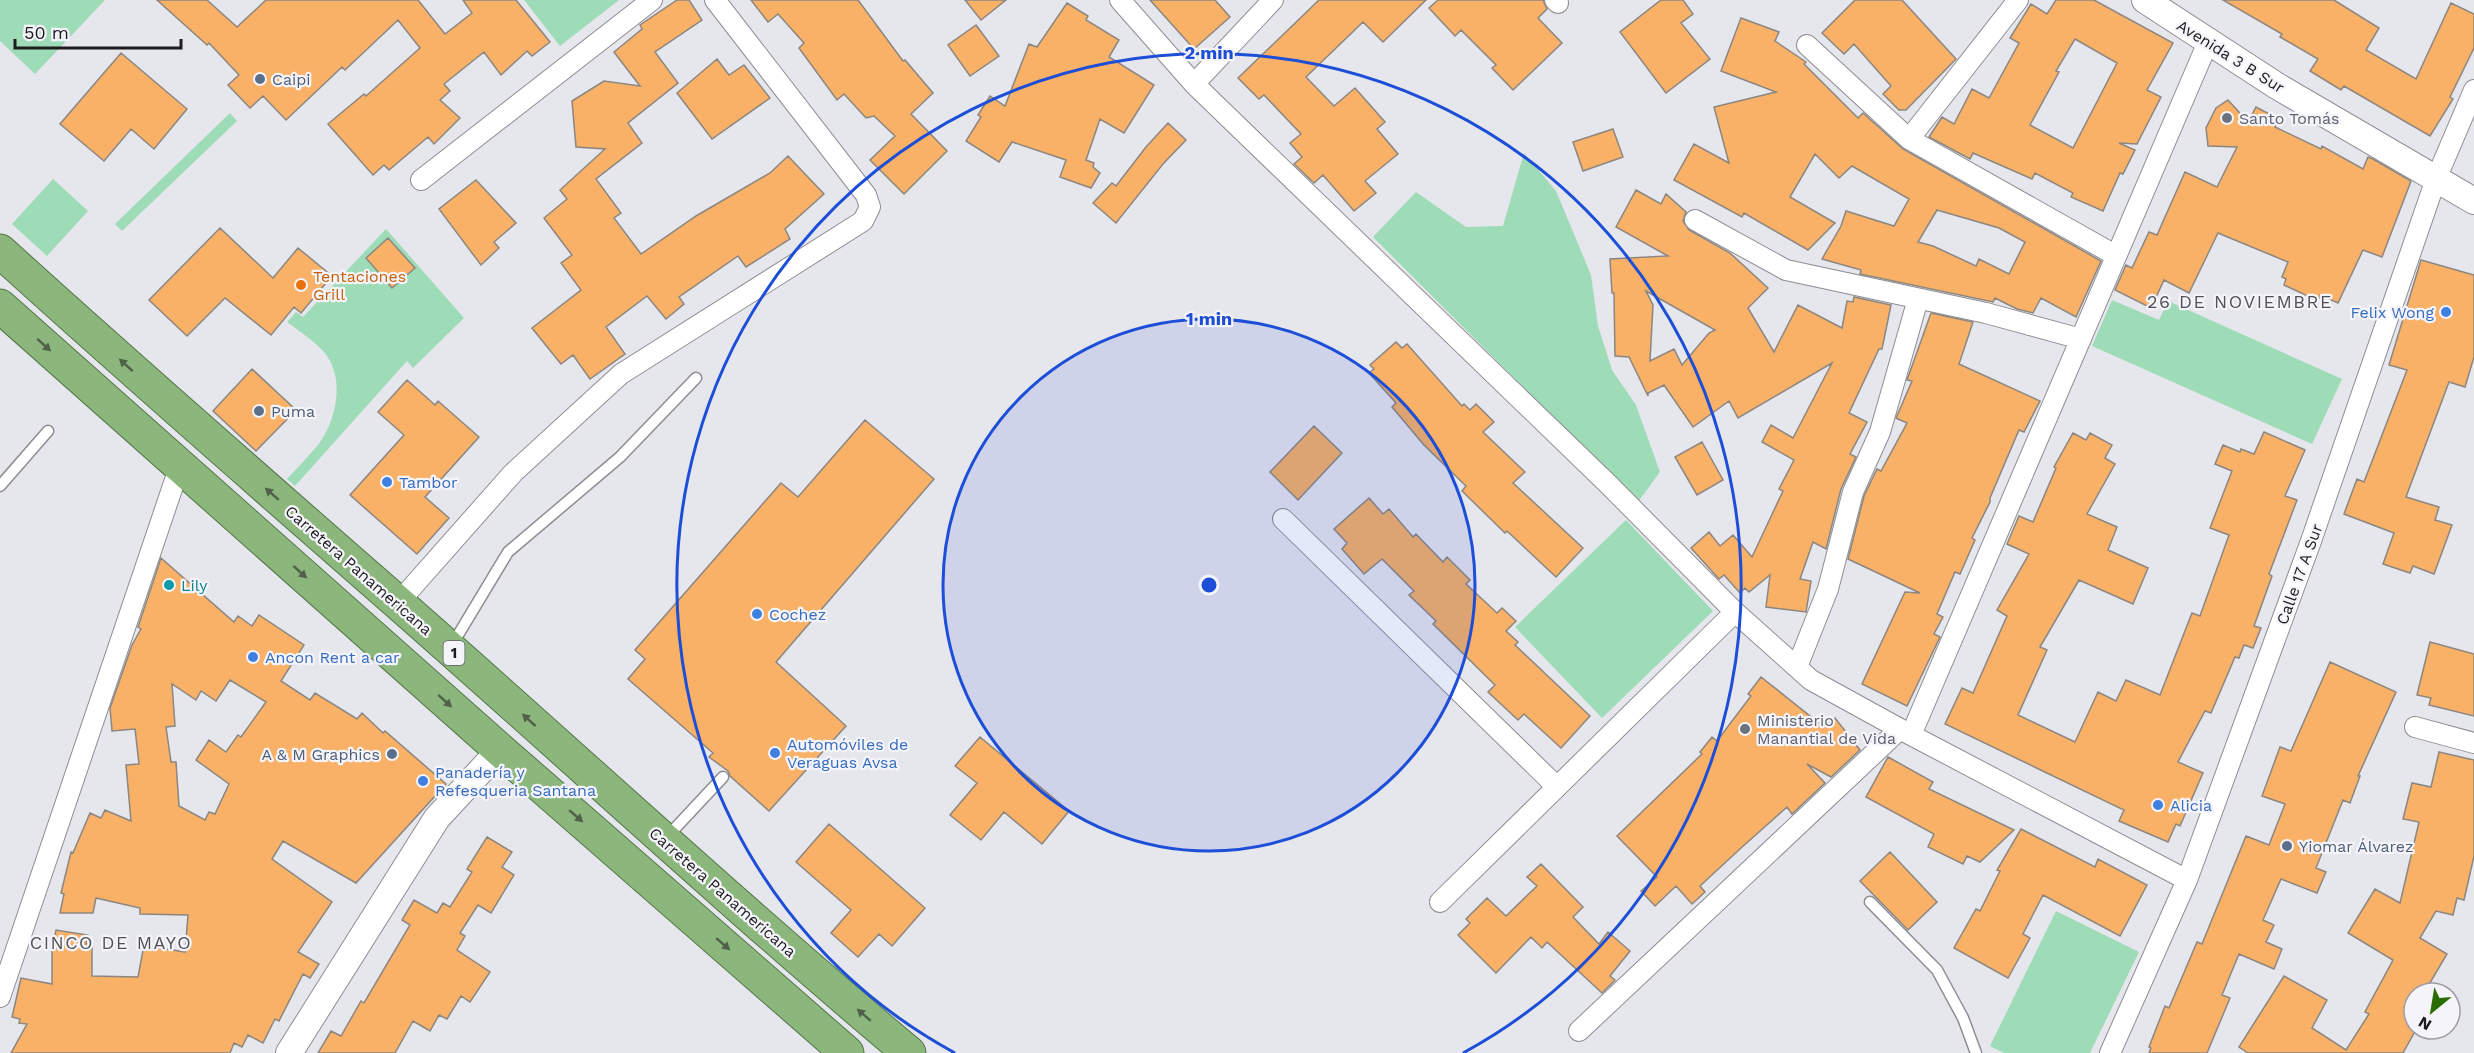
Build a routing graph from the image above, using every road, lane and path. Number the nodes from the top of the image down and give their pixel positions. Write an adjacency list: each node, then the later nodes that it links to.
1 (652, 0): 13 (street)
2 (716, 0): 27 (street)
3 (1120, 0): 9 (street)
4 (1273, 0): 9 (street)
5 (2018, 0): 11 (street)
6 (2145, 0): 7 (street, Avenida 3 B Sur)
7 (2208, 42): 12 (street, Avenida 3 B Sur); 16 (street)
8 (1807, 45): 11 (street)
9 (1194, 84): 28 (street)
10 (2474, 90): 12 (street, Calle 17 A Sur)
11 (1909, 139): 16 (street)
12 (2436, 178): 14 (street, Avenida 3 B Sur); 38 (street, Calle 17 A Sur)
13 (421, 180)
14 (2474, 201)
15 (1695, 220): 18 (street)
16 (2115, 255): 20 (street)
17 (7, 263): 26 (highway, Carretera Panamericana / 1, one-way to 17)
18 (1918, 299): 20 (street); 30 (street)
19 (0, 306): 23 (highway, one-way to 23)
20 (2081, 339): 32 (street)
21 (696, 378): 29 (lane)
22 (48, 431): 24 (lane)
23 (183, 468): 34 (highway, one-way to 34); 42 (street)
24 (0, 486)
25 (1283, 519): 36 (street)
26 (344, 556): 27 (highway, Carretera Panamericana / 1); 34 (highway)
27 (398, 603): 29 (highway, Carretera Panamericana / 1)
28 (1735, 612): 30 (street); 36 (street)
29 (449, 649): 37 (highway, Carretera Panamericana / 1, one-way to 29)
30 (1797, 667): 32 (street)
31 (2415, 727): 33 (street)
32 (1905, 732): 38 (street); 43 (street)
33 (2474, 743)
34 (500, 750): 39 (highway); 44 (street); 45 (highway, one-way to 45)
35 (723, 777): 37 (lane)
36 (1557, 786): 40 (street)
37 (664, 841): 39 (highway, Carretera Panamericana / 1)
38 (2187, 880): 48 (street, Calle 17 A Sur)
39 (717, 887): 46 (highway, Carretera Panamericana / 1, one-way to 39)
40 (1440, 902)
41 (1870, 902): 47 (lane)
42 (0, 997)
43 (1579, 1031)
44 (289, 1053)
45 (847, 1053)
46 (909, 1053)
47 (1976, 1053)
48 (2110, 1053)

